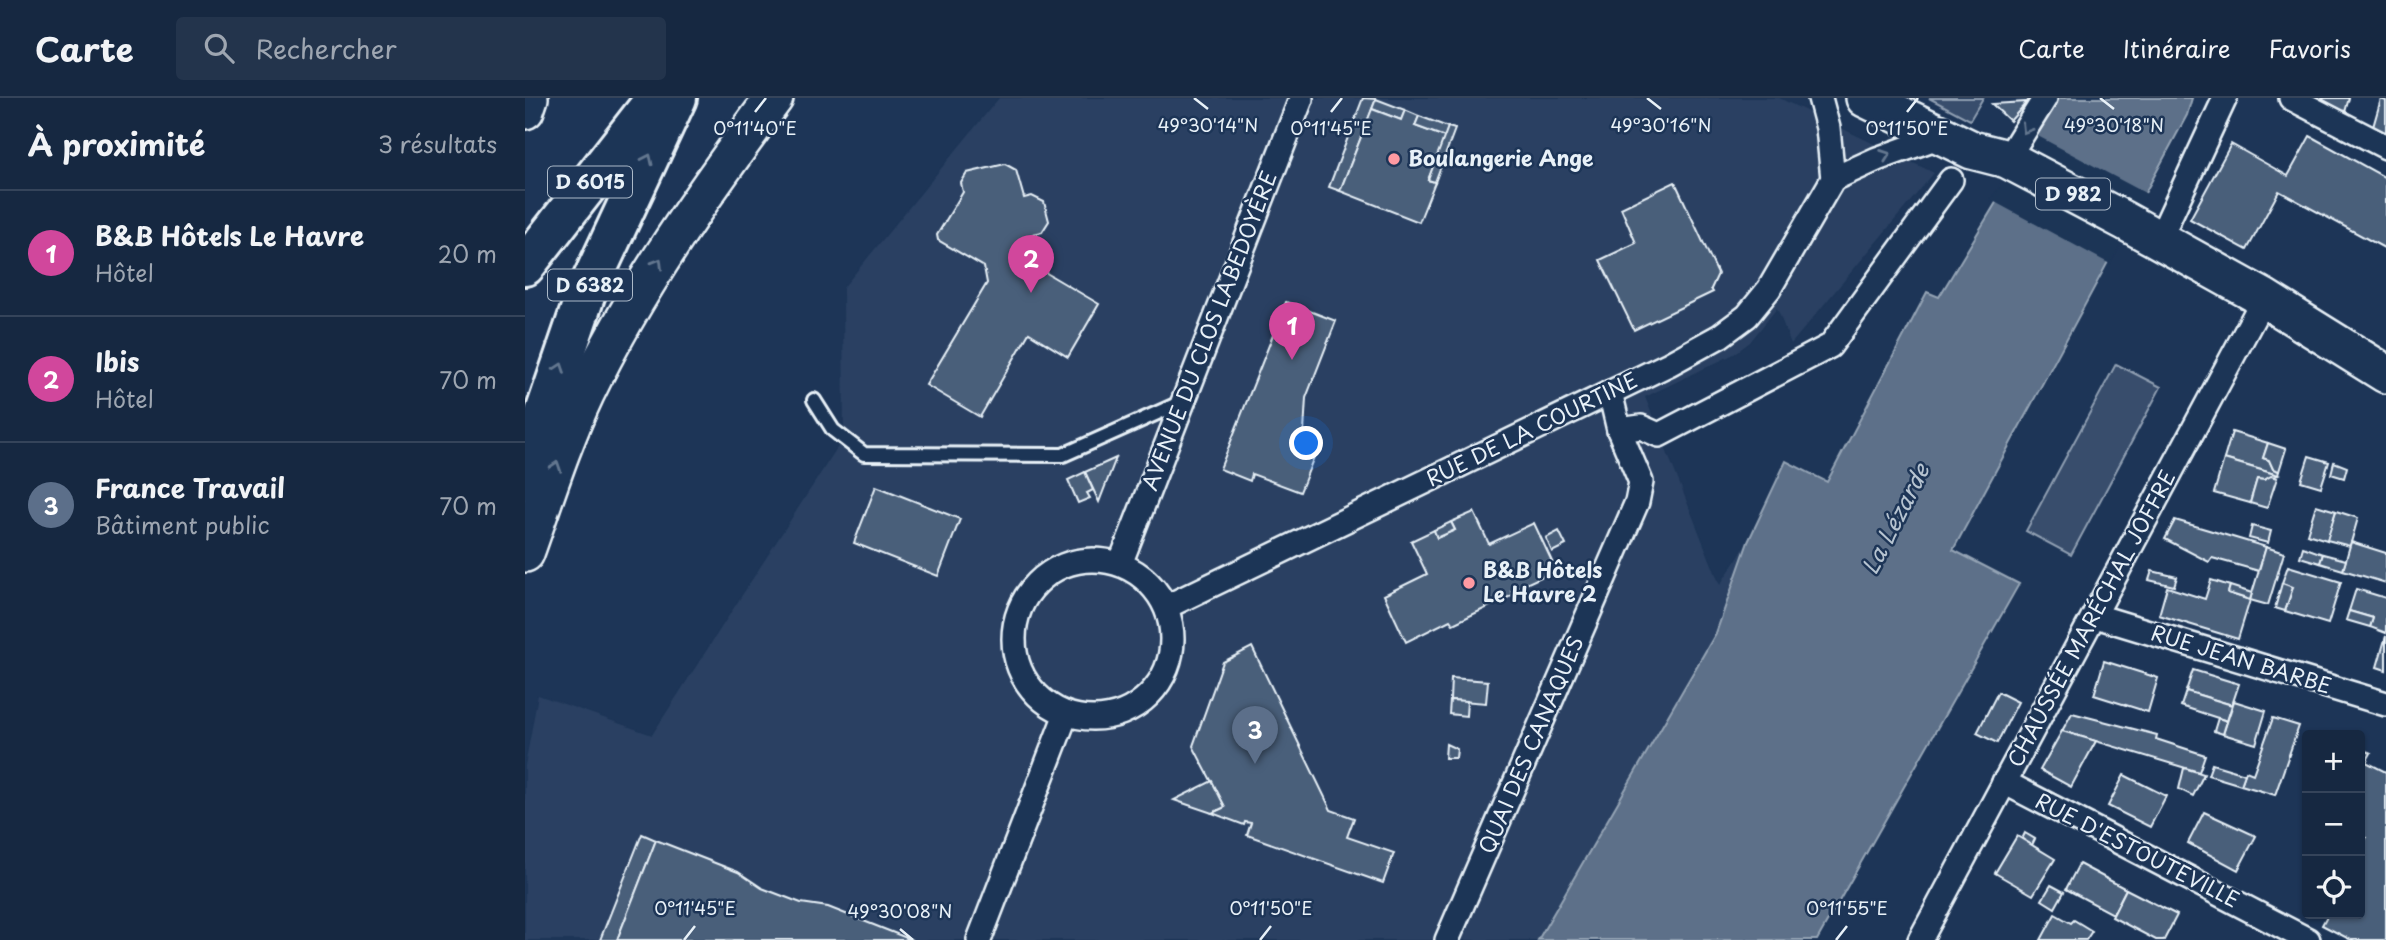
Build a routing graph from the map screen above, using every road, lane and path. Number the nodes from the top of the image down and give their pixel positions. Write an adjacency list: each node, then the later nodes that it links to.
1 (530, 98): 11 (main road)
2 (656, 98): 18 (highway, D 6015)
3 (677, 98): 25 (highway, D 6382, one-way to 3)
4 (774, 98): 26 (main road, one-way to 4)
5 (1820, 98): 15 (street)
6 (1865, 98): 12 (main road, D 982)
7 (2045, 98): 14 (street, one-way to 14)
8 (2225, 98): 17 (street)
9 (2291, 98): 13 (street)
10 (1301, 99): 23 (street, AVENUE DU CLOS LABEDOYÈRE)
11 (525, 110)
12 (1941, 136): 14 (main road, D 982); 15 (street, one-way to 12)
13 (2386, 147)
14 (2007, 159): 17 (main road, D 982)
15 (1833, 179): 21 (street, RUE DE LA COURTINE)
16 (1951, 180): 24 (street)
17 (2149, 234): 19 (main road, D 982)
18 (525, 266)
19 (2264, 298): 20 (main road, D 982); 29 (street, CHAUSSÉE MARÉCHAL JOFFRE)
20 (2386, 374)
21 (1610, 392): 24 (street, QUAI DES CANAQUES); 28 (street, RUE DE LA COURTINE)
22 (814, 400): 23 (lane)
23 (1182, 402): 27 (street, AVENUE DU CLOS LABEDOYÈRE)
24 (1619, 430): 34 (street, QUAI DES CANAQUES)
25 (525, 480)
26 (525, 553)
27 (1120, 564): 28 (street); 31 (street)
28 (1167, 607): 31 (street)
29 (2096, 616): 30 (street, RUE JEAN BARBE); 32 (street, CHAUSSÉE MARÉCHAL JOFFRE)
30 (2386, 704)
31 (1066, 714): 33 (street)
32 (2004, 782): 35 (street, CHAUSSÉE MARÉCHAL JOFFRE); 36 (street, RUE D'ESTOUTEVILLE)
33 (979, 940)
34 (1447, 940)
35 (1920, 940)
36 (2308, 940)

